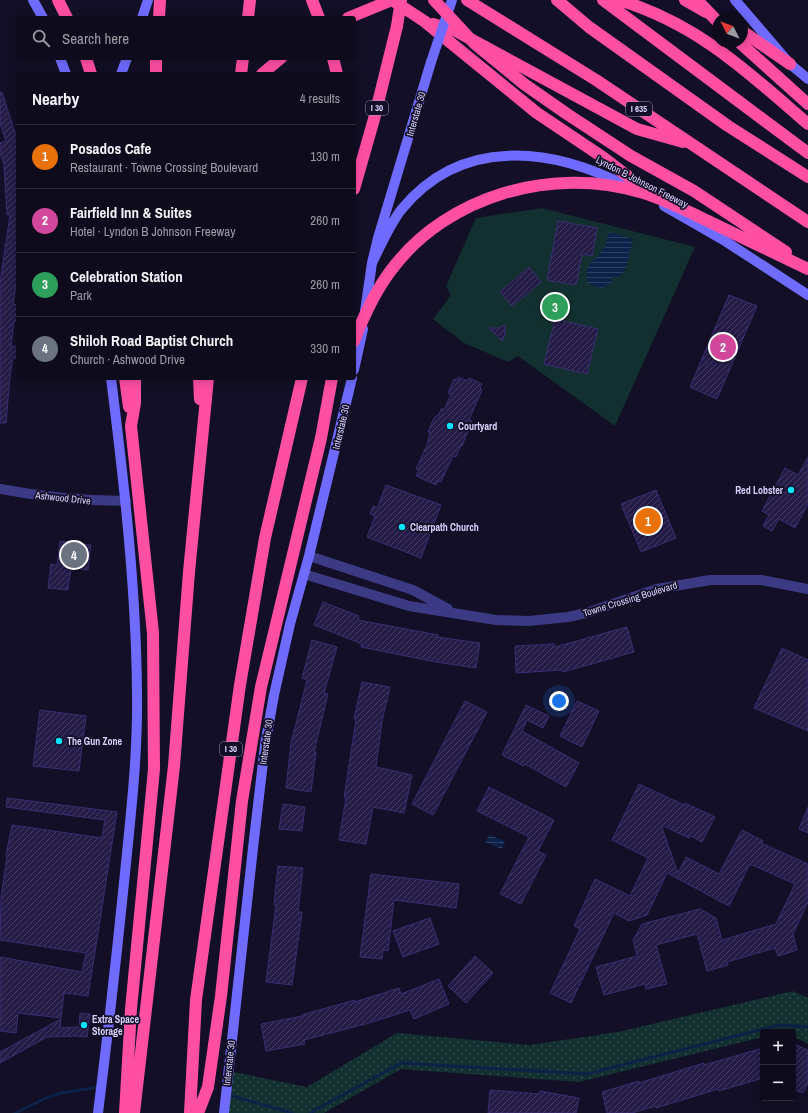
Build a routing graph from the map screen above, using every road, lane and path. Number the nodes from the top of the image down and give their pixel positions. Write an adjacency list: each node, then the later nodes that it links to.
1 (33, 0): 19 (main road)
2 (58, 0): 20 (highway)
3 (148, 0): 21 (main road)
4 (160, 0): 22 (highway)
5 (250, 0): 23 (highway)
6 (312, 0): 24 (highway)
7 (392, 0): 25 (highway); 27 (highway)
8 (401, 0): 51 (highway, I 30, bridge)
9 (434, 0): 55 (highway, bridge)
10 (452, 0): 54 (main road, Interstate 30, bridge)
11 (467, 0): 48 (highway, I 635)
12 (557, 0): 50 (highway)
13 (603, 0): 49 (highway)
14 (619, 0): 47 (highway)
15 (685, 0): 18 (highway)
16 (697, 0): 26 (highway, bridge)
17 (735, 0): 37 (main road)
18 (712, 15)
19 (42, 16)
20 (66, 16)
21 (143, 16)
22 (159, 16)
23 (248, 16)
24 (318, 16)
25 (353, 16)
26 (712, 16)
27 (424, 21): 48 (highway); 52 (highway)
28 (748, 36): 37 (highway)
29 (745, 48): 46 (highway)
30 (61, 60): 38 (main road)
31 (87, 60): 39 (highway)
32 (126, 60): 40 (main road)
33 (156, 60): 41 (highway)
34 (243, 60): 42 (highway)
35 (279, 60): 43 (highway)
36 (334, 60): 44 (highway)
37 (790, 64): 45 (main road)
38 (65, 72)
39 (90, 72)
40 (122, 72)
41 (156, 72)
42 (241, 72)
43 (264, 72)
44 (336, 72)
45 (808, 79)
46 (808, 104)
47 (808, 124)
48 (696, 146): 53 (highway, I 635)
49 (808, 152)
50 (808, 177)
51 (356, 182)
52 (672, 210): 54 (main road, Lyndon B Johnson Freeway); 57 (main road, Lyndon B Johnson Freeway)
53 (808, 222)
54 (372, 263): 59 (main road, Interstate 30)
55 (808, 266)
56 (808, 269): 58 (highway, bridge)
57 (808, 295)
58 (356, 336)
59 (356, 362)
60 (111, 380): 73 (main road)
61 (125, 380): 70 (highway)
62 (135, 380): 70 (highway)
63 (199, 380): 71 (highway)
64 (208, 380): 71 (highway)
65 (302, 380): 81 (highway, I 30)
66 (332, 380): 69 (highway)
67 (339, 380): 69 (highway)
68 (352, 380): 74 (main road, Interstate 30)
69 (324, 418): 82 (highway)
70 (132, 426): 79 (highway)
71 (201, 444): 80 (highway)
72 (0, 489): 73 (street, Ashwood Drive)
73 (126, 501): 78 (main road)
74 (310, 556): 75 (main road, Interstate 30); 77 (street, Towne Crossing Boulevard)
75 (304, 574): 77 (street, Towne Crossing Boulevard); 83 (main road, Interstate 30)
76 (808, 589): 77 (street, Towne Crossing Boulevard)
77 (453, 612)
78 (98, 1113)
79 (125, 1113)
80 (134, 1113)
81 (190, 1113)
82 (198, 1113)
83 (224, 1113)

